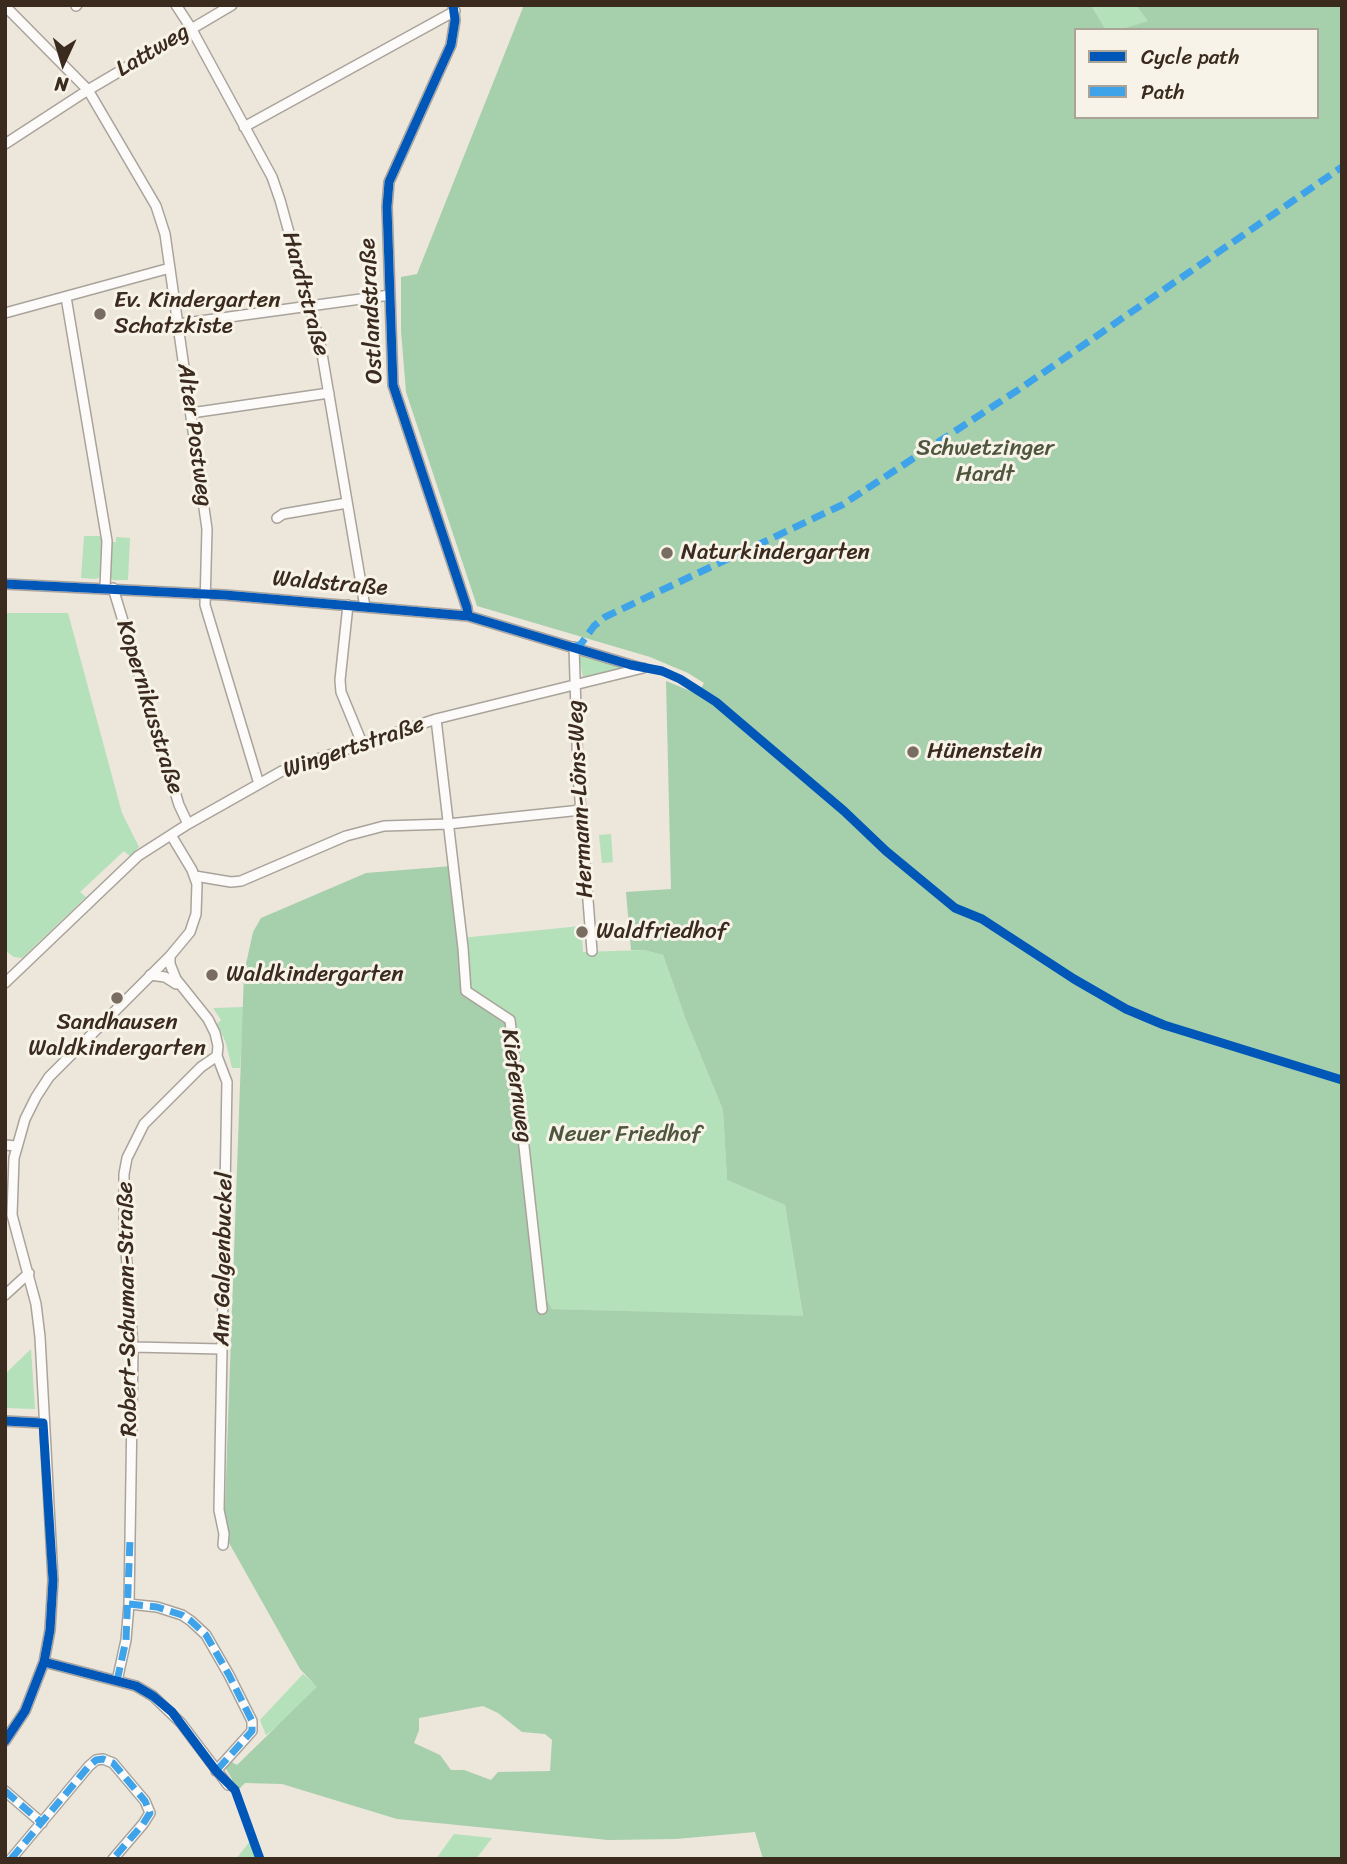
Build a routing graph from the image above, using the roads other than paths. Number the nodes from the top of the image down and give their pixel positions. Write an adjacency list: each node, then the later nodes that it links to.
1 (176, 5): 5 (street, Hardtstraße)
2 (232, 5): 5 (street, Lattweg)
3 (5, 6): 6 (street, Alter Postweg)
4 (454, 8): 7 (street); 10 (street, Ostlandstraße)
5 (191, 28): 6 (street, Lattweg); 7 (street, Hardtstraße)
6 (88, 90): 8 (street, Lattweg); 9 (street, Alter Postweg)
7 (244, 127): 12 (street, Hardtstraße)
8 (5, 144)
9 (170, 268): 11 (street); 14 (street, Alter Postweg)
10 (390, 295): 12 (street); 24 (street, Ostlandstraße)
11 (66, 297): 13 (street); 20 (street, Kopernikusstraße)
12 (310, 306): 14 (street); 15 (street, Hardtstraße)
13 (5, 313)
14 (178, 324): 16 (street, Alter Postweg)
15 (328, 393): 16 (street); 17 (street, Hardtstraße)
16 (191, 414): 21 (street, Alter Postweg)
17 (347, 503): 18 (street); 23 (street, Hardtstraße)
18 (277, 517)
19 (5, 584): 20 (street, Waldstraße)
20 (109, 588): 21 (street, Waldstraße); 32 (street, Kopernikusstraße)
21 (204, 594): 22 (street, Waldstraße); 30 (street, Alter Postweg)
22 (348, 605): 23 (street, Waldstraße); 29 (street)
23 (365, 607): 24 (street, Waldstraße)
24 (468, 616): 25 (street, Waldstraße)
25 (575, 647): 26 (street, Waldstraße); 27 (street, Hermann-Löns-Weg)
26 (643, 668): 27 (street, Wingertstraße)
27 (575, 685): 28 (street, Wingertstraße); 31 (street, Hermann-Löns-Weg)
28 (436, 719): 29 (street, Wingertstraße); 33 (street, Kiefernweg)
29 (362, 743): 30 (street, Wingertstraße)
30 (259, 784): 32 (street, Wingertstraße)
31 (581, 810): 33 (street); 36 (street, Hermann-Löns-Weg)
32 (188, 824): 34 (street, Wingertstraße)
33 (448, 824): 35 (street); 49 (street, Kiefernweg)
34 (171, 835): 35 (street); 39 (street, Wingertstraße)
35 (195, 876): 37 (street)
36 (592, 951)
37 (170, 956): 38 (street); 40 (street, Am Galgenbuckel)
38 (150, 975): 40 (street, Am Galgenbuckel); 43 (street)
39 (5, 983)
40 (180, 987): 41 (street, Am Galgenbuckel)
41 (217, 1056): 50 (street, Robert-Schuman-Straße); 51 (street, Am Galgenbuckel)
42 (5, 1145): 43 (street)
43 (16, 1146): 44 (street)
44 (9, 1158): 46 (street)
45 (5, 1197): 46 (street)
46 (12, 1214): 47 (street)
47 (29, 1273): 48 (street); 53 (street)
48 (5, 1295)
49 (542, 1309)
50 (133, 1347): 51 (street); 55 (street, Robert-Schuman-Straße)
51 (222, 1349): 54 (street, Am Galgenbuckel)
52 (5, 1421): 53 (street)
53 (43, 1423): 56 (street)
54 (223, 1545)
55 (129, 1604): 57 (street, Robert-Schuman-Straße); 60 (street)
56 (44, 1662): 57 (street); 58 (street)
57 (117, 1681): 60 (street)
58 (9, 1727): 59 (street)
59 (5, 1741)
60 (216, 1770): 61 (street)
61 (228, 1785)
62 (5, 1791): 63 (street)
63 (42, 1823): 64 (street); 65 (street)
64 (11, 1859)
65 (113, 1859)

